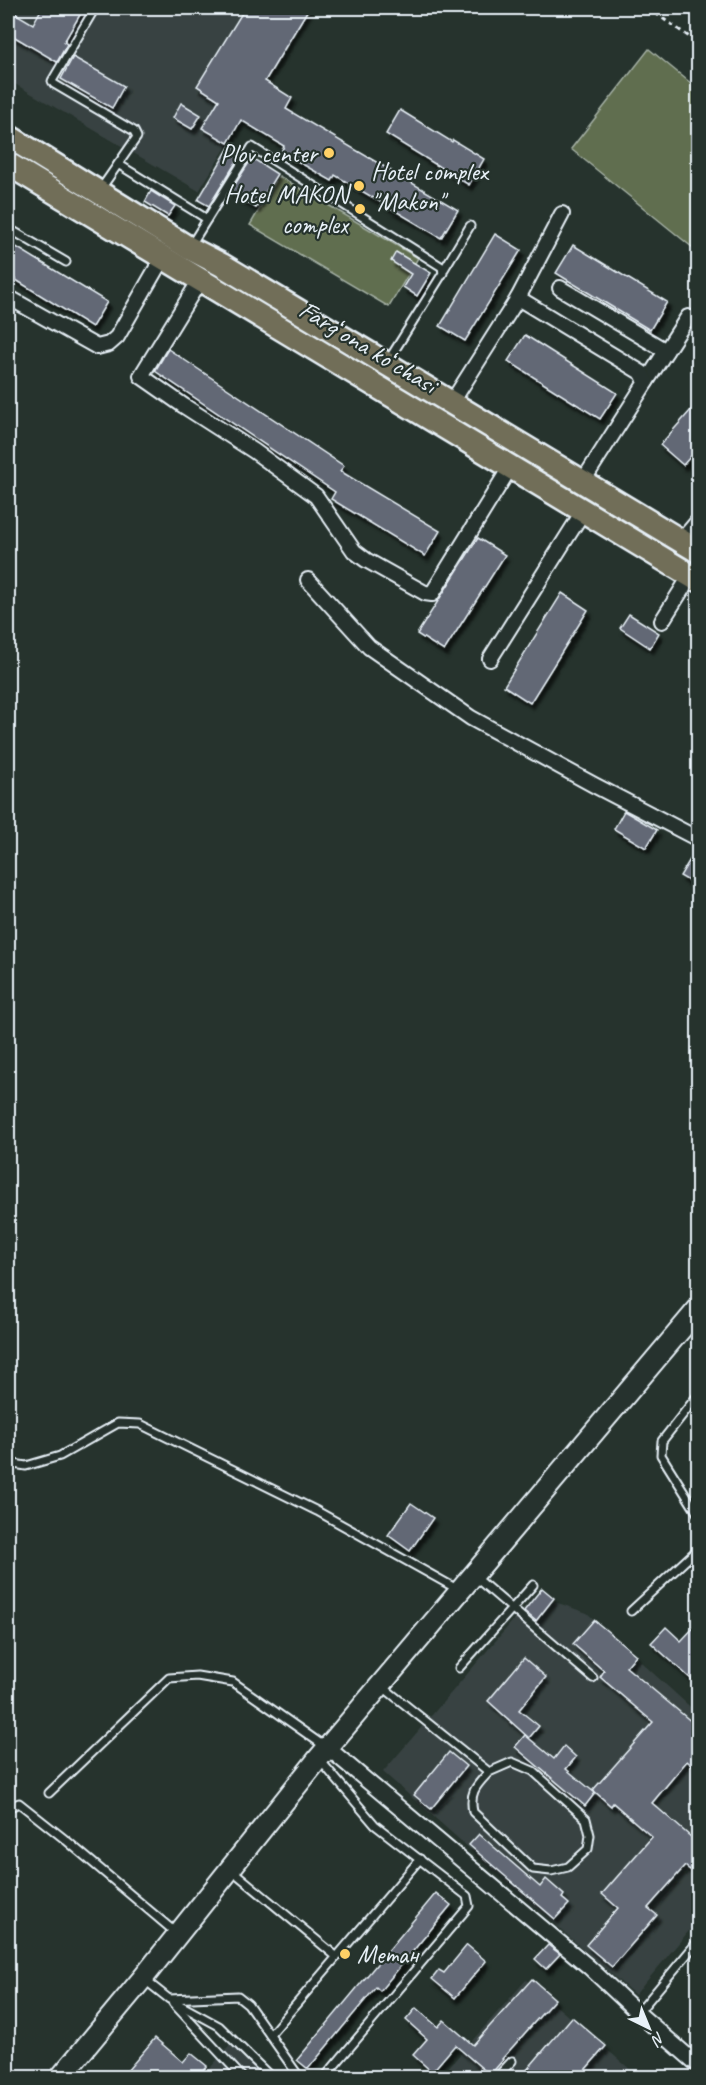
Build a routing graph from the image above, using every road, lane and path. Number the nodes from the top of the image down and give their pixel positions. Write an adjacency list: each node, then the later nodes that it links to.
1 (95, 8): 7 (lane)
2 (648, 8): 3 (path)
3 (699, 43)
4 (8, 136): 5 (main road, Fargʻona koʻchasi)
5 (47, 160): 8 (main road); 9 (main road, Fargʻona koʻchasi)
6 (8, 164): 8 (main road, Fargʻona koʻchasi)
7 (118, 164): 9 (lane); 11 (lane)
8 (35, 181): 15 (main road, Fargʻona koʻchasi)
9 (99, 192): 14 (main road, Fargʻona koʻchasi)
10 (562, 214): 21 (street)
11 (207, 219): 14 (lane); 17 (lane)
12 (470, 226): 17 (lane)
13 (8, 228): 16 (lane)
14 (189, 248): 24 (main road, Fargʻona koʻchasi)
15 (163, 257): 18 (main road, Fargʻona koʻchasi); 20 (street)
16 (66, 262)
17 (443, 271): 24 (lane)
18 (200, 280): 27 (main road, Fargʻona koʻchasi); 27 (street)
19 (560, 288): 23 (street)
20 (8, 297)
21 (518, 298): 25 (street); 26 (street)
22 (688, 317): 23 (street)
23 (666, 351): 25 (street)
24 (386, 363): 26 (main road, Fargʻona koʻchasi)
25 (646, 382): 28 (street)
26 (452, 402): 28 (main road, Fargʻona koʻchasi)
27 (511, 466): 29 (main road, Fargʻona koʻchasi)
28 (583, 481): 31 (main road, Fargʻona koʻchasi)
29 (584, 510): 32 (main road, Fargʻona koʻchasi); 35 (street)
30 (699, 521): 31 (street)
31 (690, 545)
32 (695, 577): 34 (street)
33 (308, 580): 36 (street)
34 (662, 621)
35 (490, 659)
36 (699, 839)
37 (699, 1309): 42 (main road)
38 (699, 1395): 40 (lane)
39 (8, 1463): 44 (lane)
40 (699, 1514)
41 (699, 1549): 46 (lane)
42 (472, 1575): 44 (main road); 45 (lane)
43 (533, 1584): 45 (lane)
44 (459, 1591): 49 (main road)
45 (513, 1608): 47 (lane); 48 (lane)
46 (631, 1611)
47 (459, 1668)
48 (593, 1678)
49 (381, 1685): 50 (main road); 51 (lane)
50 (323, 1754): 52 (lane); 54 (lane); 55 (main road); 61 (street)
51 (489, 1772): 51 (lane)
52 (49, 1793)
53 (8, 1808): 56 (lane)
54 (420, 1858): 58 (lane); 69 (lane)
55 (231, 1869): 56 (main road); 58 (lane)
56 (178, 1935): 59 (main road)
57 (699, 1941): 61 (lane)
58 (336, 1957): 62 (lane)
59 (143, 1978): 60 (lane); 65 (main road)
60 (168, 1999): 62 (lane); 66 (lane); 67 (lane)
61 (638, 2013): 64 (street)
62 (270, 2035): 68 (lane)
63 (512, 2061): 70 (lane)
64 (699, 2065)
65 (60, 2078)
66 (243, 2078)
67 (272, 2078)
68 (300, 2078)
69 (324, 2078)
70 (496, 2078)

